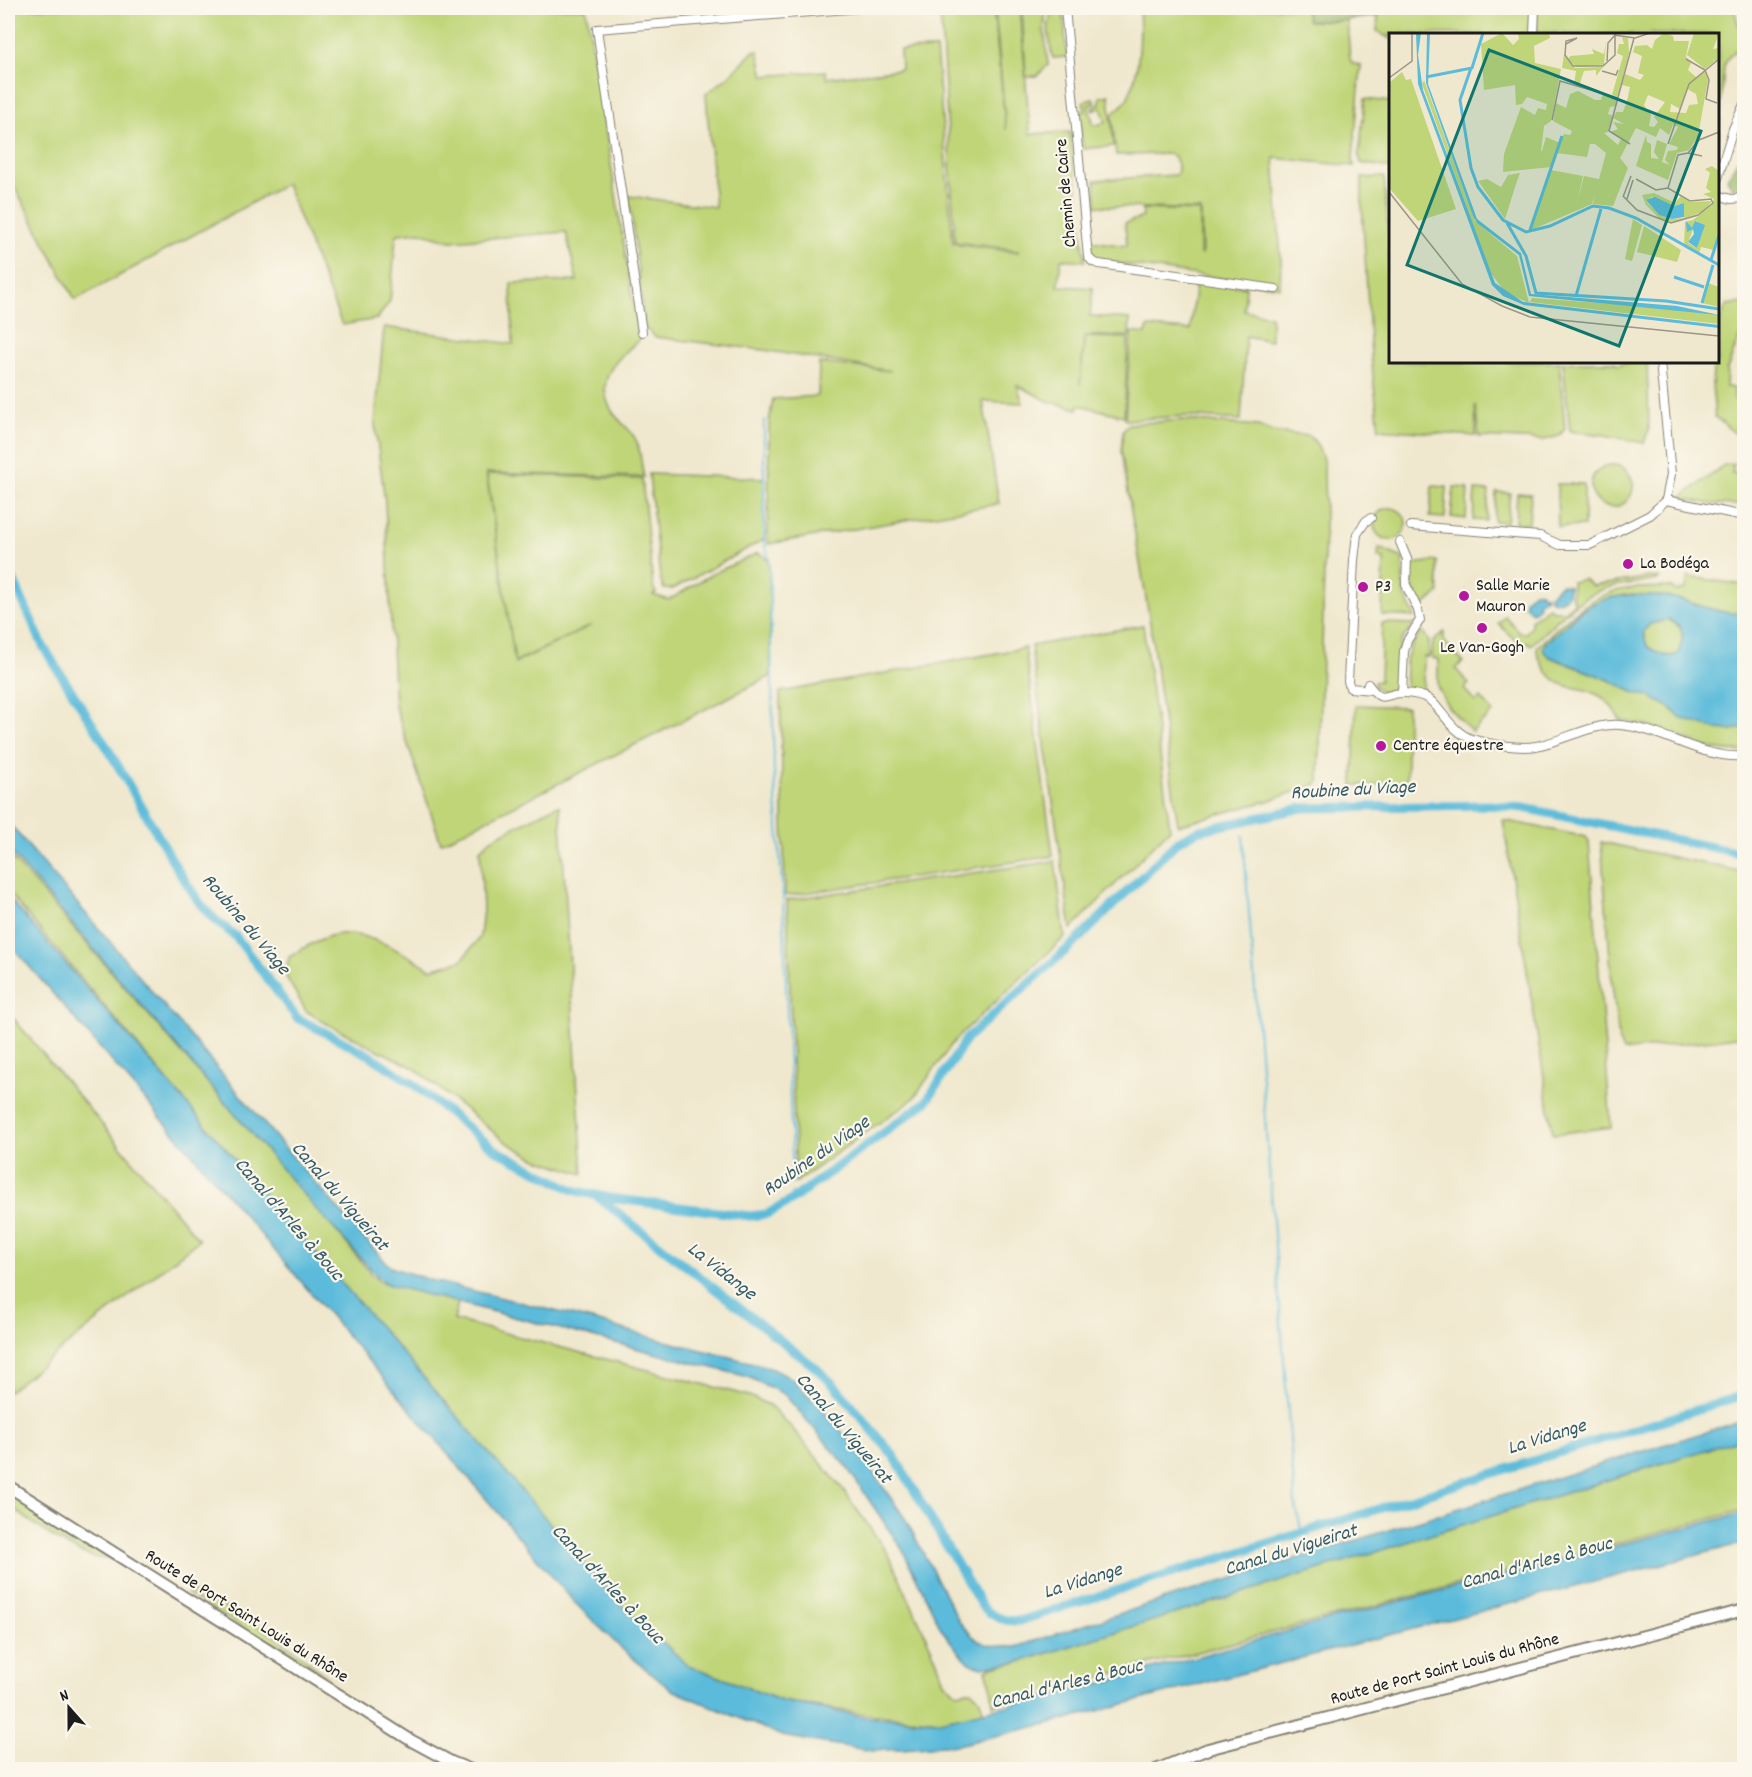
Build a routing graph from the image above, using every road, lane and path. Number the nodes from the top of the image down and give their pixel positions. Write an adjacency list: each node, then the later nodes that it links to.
1 (860, 8): 10 (street)
2 (1065, 8): 9 (street, Chemin de Caire)
3 (1535, 8): 4 (street)
4 (1534, 33)
5 (1744, 104): 6 (street)
6 (1719, 175)
7 (1719, 195): 8 (street)
8 (1744, 198)
9 (1276, 289)
10 (642, 332)
11 (1660, 363): 12 (street)
12 (1666, 500): 13 (street); 15 (street)
13 (1744, 516)
14 (1371, 519): 17 (street)
15 (1411, 526)
16 (1400, 542): 17 (street)
17 (1402, 693): 18 (street)
18 (1744, 756)
19 (8, 1486): 21 (main road, Route de Port Saint Louis du Rhône)
20 (1744, 1610): 22 (main road, Route de Port Saint Louis du Rhône)
21 (471, 1770)
22 (1156, 1770)

